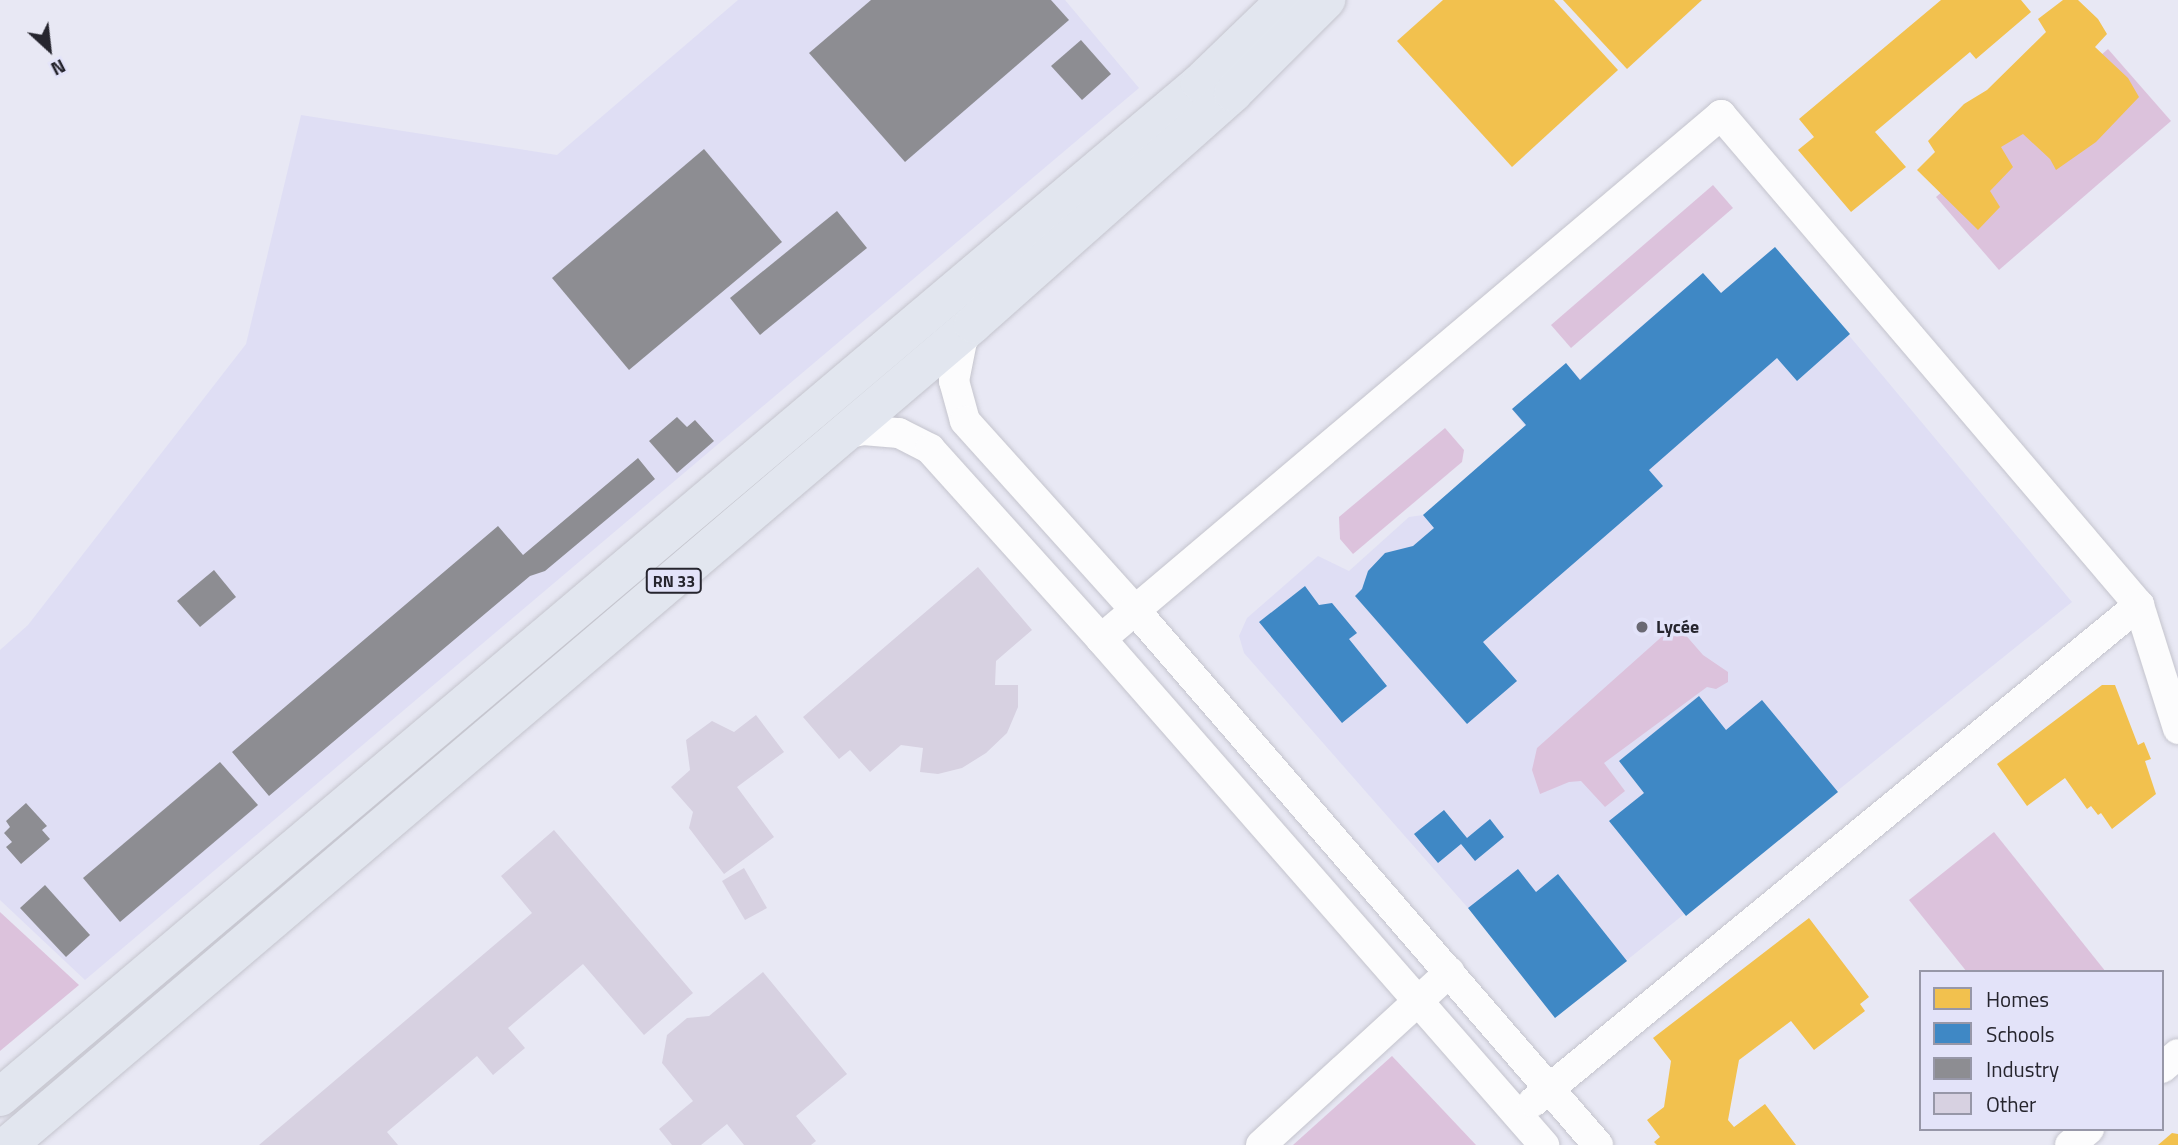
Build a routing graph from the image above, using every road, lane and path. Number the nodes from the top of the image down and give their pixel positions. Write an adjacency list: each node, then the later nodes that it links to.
1 (1286, 0): 14 (highway, RN 33)
2 (1326, 0): 3 (highway, RN 33)
3 (973, 324): 4 (highway, RN 33); 6 (street)
4 (846, 434): 7 (street); 17 (highway, RN 33)
5 (2139, 605): 6 (street); 8 (street); 13 (street)
6 (1134, 609): 7 (street); 9 (street)
7 (1101, 639): 10 (street)
8 (2178, 729)
9 (1450, 972): 10 (street); 13 (street)
10 (1417, 1001): 15 (street); 18 (street)
11 (2178, 1054): 12 (street)
12 (2164, 1066)
13 (1548, 1089): 15 (street); 20 (street)
14 (0, 1097)
15 (1518, 1115): 19 (street)
16 (2087, 1131): 21 (street)
17 (8, 1145)
18 (1261, 1145)
19 (1544, 1145)
20 (1598, 1145)
21 (2070, 1145)

